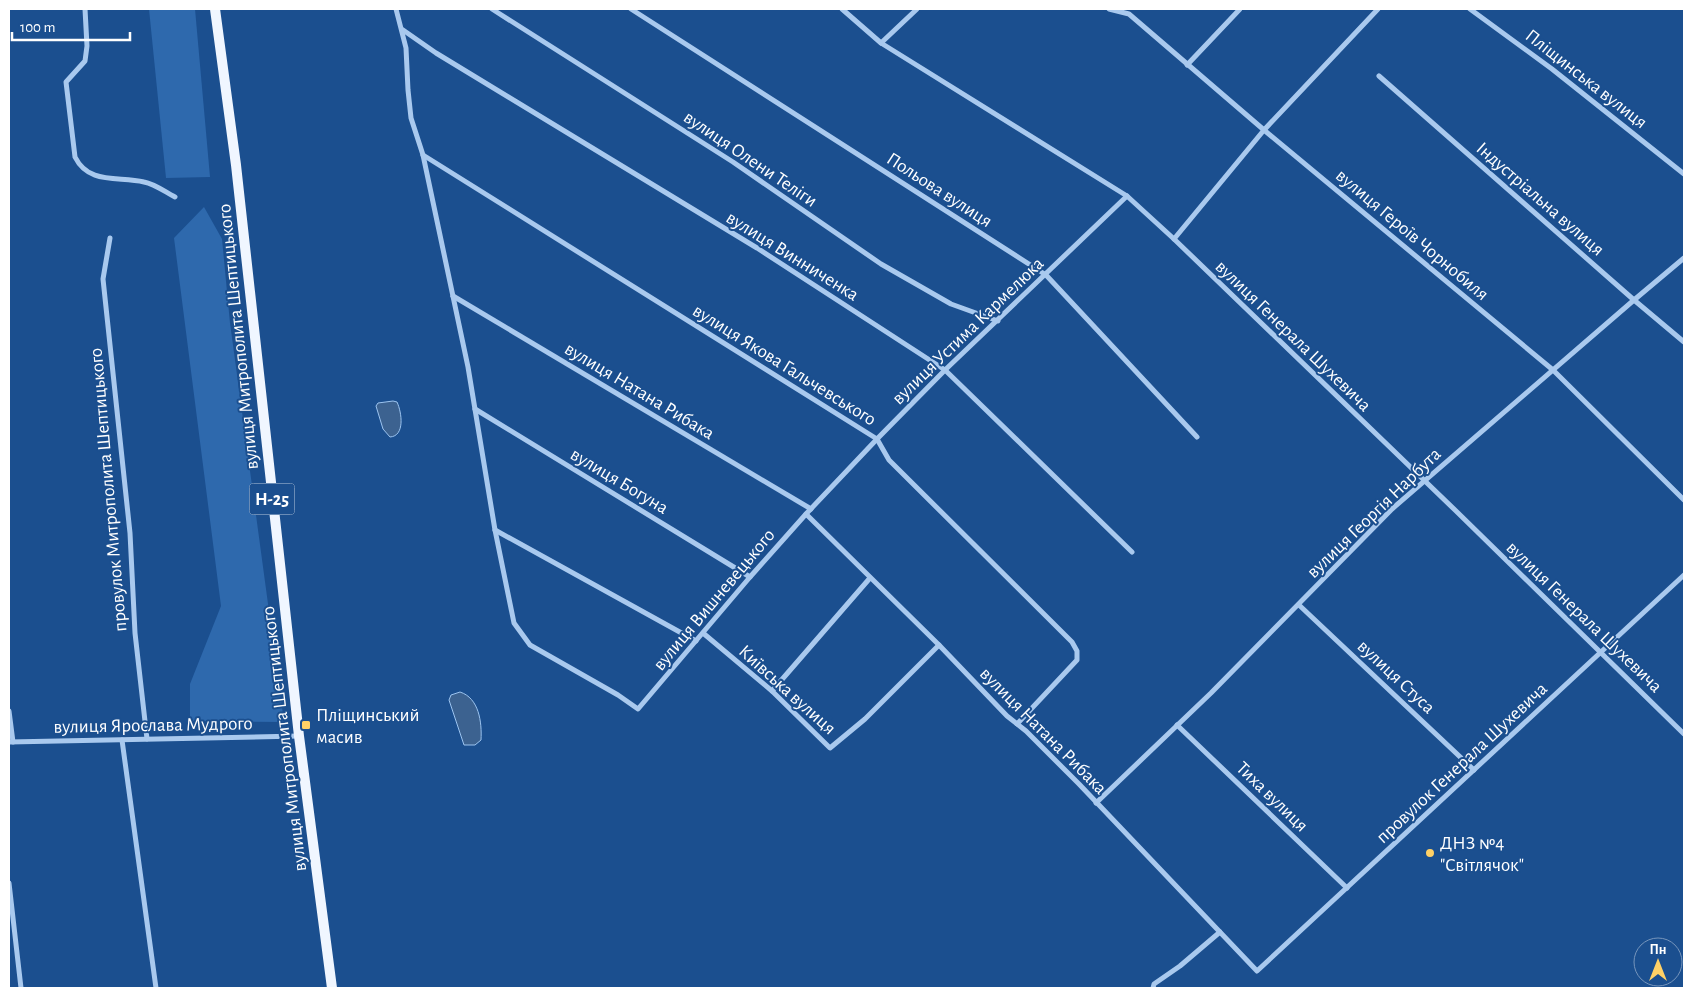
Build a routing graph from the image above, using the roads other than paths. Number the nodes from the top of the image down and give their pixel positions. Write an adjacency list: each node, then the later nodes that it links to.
1 (85, 9): 20 (street)
2 (215, 9): 53 (main road, вулиця Митрополита Шептицького / Н-25)
3 (396, 9): 12 (street)
4 (492, 9): 27 (street, вулиця Олени Теліги)
5 (631, 9): 24 (street, Польова вулиця)
6 (842, 9): 13 (street, вулиця Генерала Шухевича)
7 (917, 9): 13 (street)
8 (1109, 9): 14 (street, вулиця Героїв Чорнобиля)
9 (1240, 9): 14 (street)
10 (1378, 9): 16 (street)
11 (1470, 9): 18 (street, Пліщинська вулиця)
12 (402, 30): 17 (street); 29 (street, вулиця Винниченка)
13 (882, 43): 19 (street, вулиця Генерала Шухевича)
14 (1187, 65): 16 (street, вулиця Героїв Чорнобиля)
15 (1379, 76): 26 (street, Індустріальна вулиця)
16 (1264, 130): 22 (street); 30 (street, вулиця Героїв Чорнобиля)
17 (423, 155): 25 (street); 33 (street, вулиця Якова Гальчевського)
18 (1684, 174)
19 (1127, 196): 22 (street, вулиця Генерала Шухевича); 24 (street, вулиця Устима Кармелюка)
20 (175, 197)
21 (110, 238): 54 (street, провулок Митрополита Шептицького)
22 (1174, 239): 34 (street, вулиця Генерала Шухевича)
23 (1684, 258): 26 (street, вулиця Георгія Нарбута)
24 (1046, 275): 27 (street, вулиця Устима Кармелюка); 32 (street, Польова вулиця)
25 (453, 296): 31 (street); 36 (street, вулиця Натана Рибака)
26 (1634, 300): 28 (street, Індустріальна вулиця); 30 (street, вулиця Георгія Нарбута)
27 (998, 321): 29 (street, вулиця Устима Кармелюка)
28 (1684, 342)
29 (945, 370): 33 (street, вулиця Устима Кармелюка); 39 (street, вулиця Винниченка)
30 (1553, 370): 34 (street, вулиця Георгія Нарбута); 35 (street, вулиця Героїв Чорнобиля)
31 (475, 409): 38 (street); 41 (street, вулиця Богуна)
32 (1197, 437)
33 (877, 439): 36 (street, вулиця Устима Кармелюка); 50 (street, вулиця Якова Гальчевського)
34 (1424, 481): 43 (street, вулиця Георгія Нарбута); 47 (street, вулиця Генерала Шухевича)
35 (1684, 500)
36 (811, 509): 37 (street, вулиця Вишневецького)
37 (806, 514): 41 (street, вулиця Вишневецького); 42 (street, вулиця Натана Рибака)
38 (495, 530): 45 (street); 45 (street, вулиця Вишневецького)
39 (1132, 552)
40 (1684, 575): 47 (street, провулок Генерала Шухевича)
41 (750, 577): 44 (street, вулиця Вишневецького)
42 (870, 578): 46 (street, вулиця Натана Рибака); 48 (street)
43 (1299, 605): 51 (street, вулиця Георгія Нарбута); 57 (street, вулиця Стуса)
44 (703, 633): 45 (street, вулиця Вишневецького); 48 (street, Київська вулиця)
45 (696, 641)
46 (939, 646): 48 (street, Київська вулиця); 50 (street, вулиця Натана Рибака)
47 (1601, 653): 52 (street, вулиця Генерала Шухевича); 57 (street, провулок Генерала Шухевича)
48 (772, 691)
49 (9, 711): 56 (street)
50 (1017, 724): 58 (street, вулиця Натана Рибака)
51 (1177, 725): 58 (street, вулиця Георгія Нарбута); 60 (street, Тиха вулиця)
52 (1684, 734)
53 (299, 736): 54 (street, вулиця Ярослава Мудрого); 65 (main road, вулиця Митрополита Шептицького / Н-25)
54 (147, 739): 55 (street, вулиця Ярослава Мудрого)
55 (122, 740): 56 (street, вулиця Ярослава Мудрого); 64 (street)
56 (11, 742)
57 (1474, 770): 60 (street, провулок Генерала Шухевича)
58 (1096, 803): 61 (street, вулиця Натана Рибака)
59 (9, 883): 63 (street)
60 (1347, 888): 62 (street, провулок Генерала Шухевича)
61 (1220, 932): 62 (street, вулиця Натана Рибака); 66 (street)
62 (1257, 971)
63 (21, 988)
64 (156, 988)
65 (332, 988)
66 (1153, 988)

